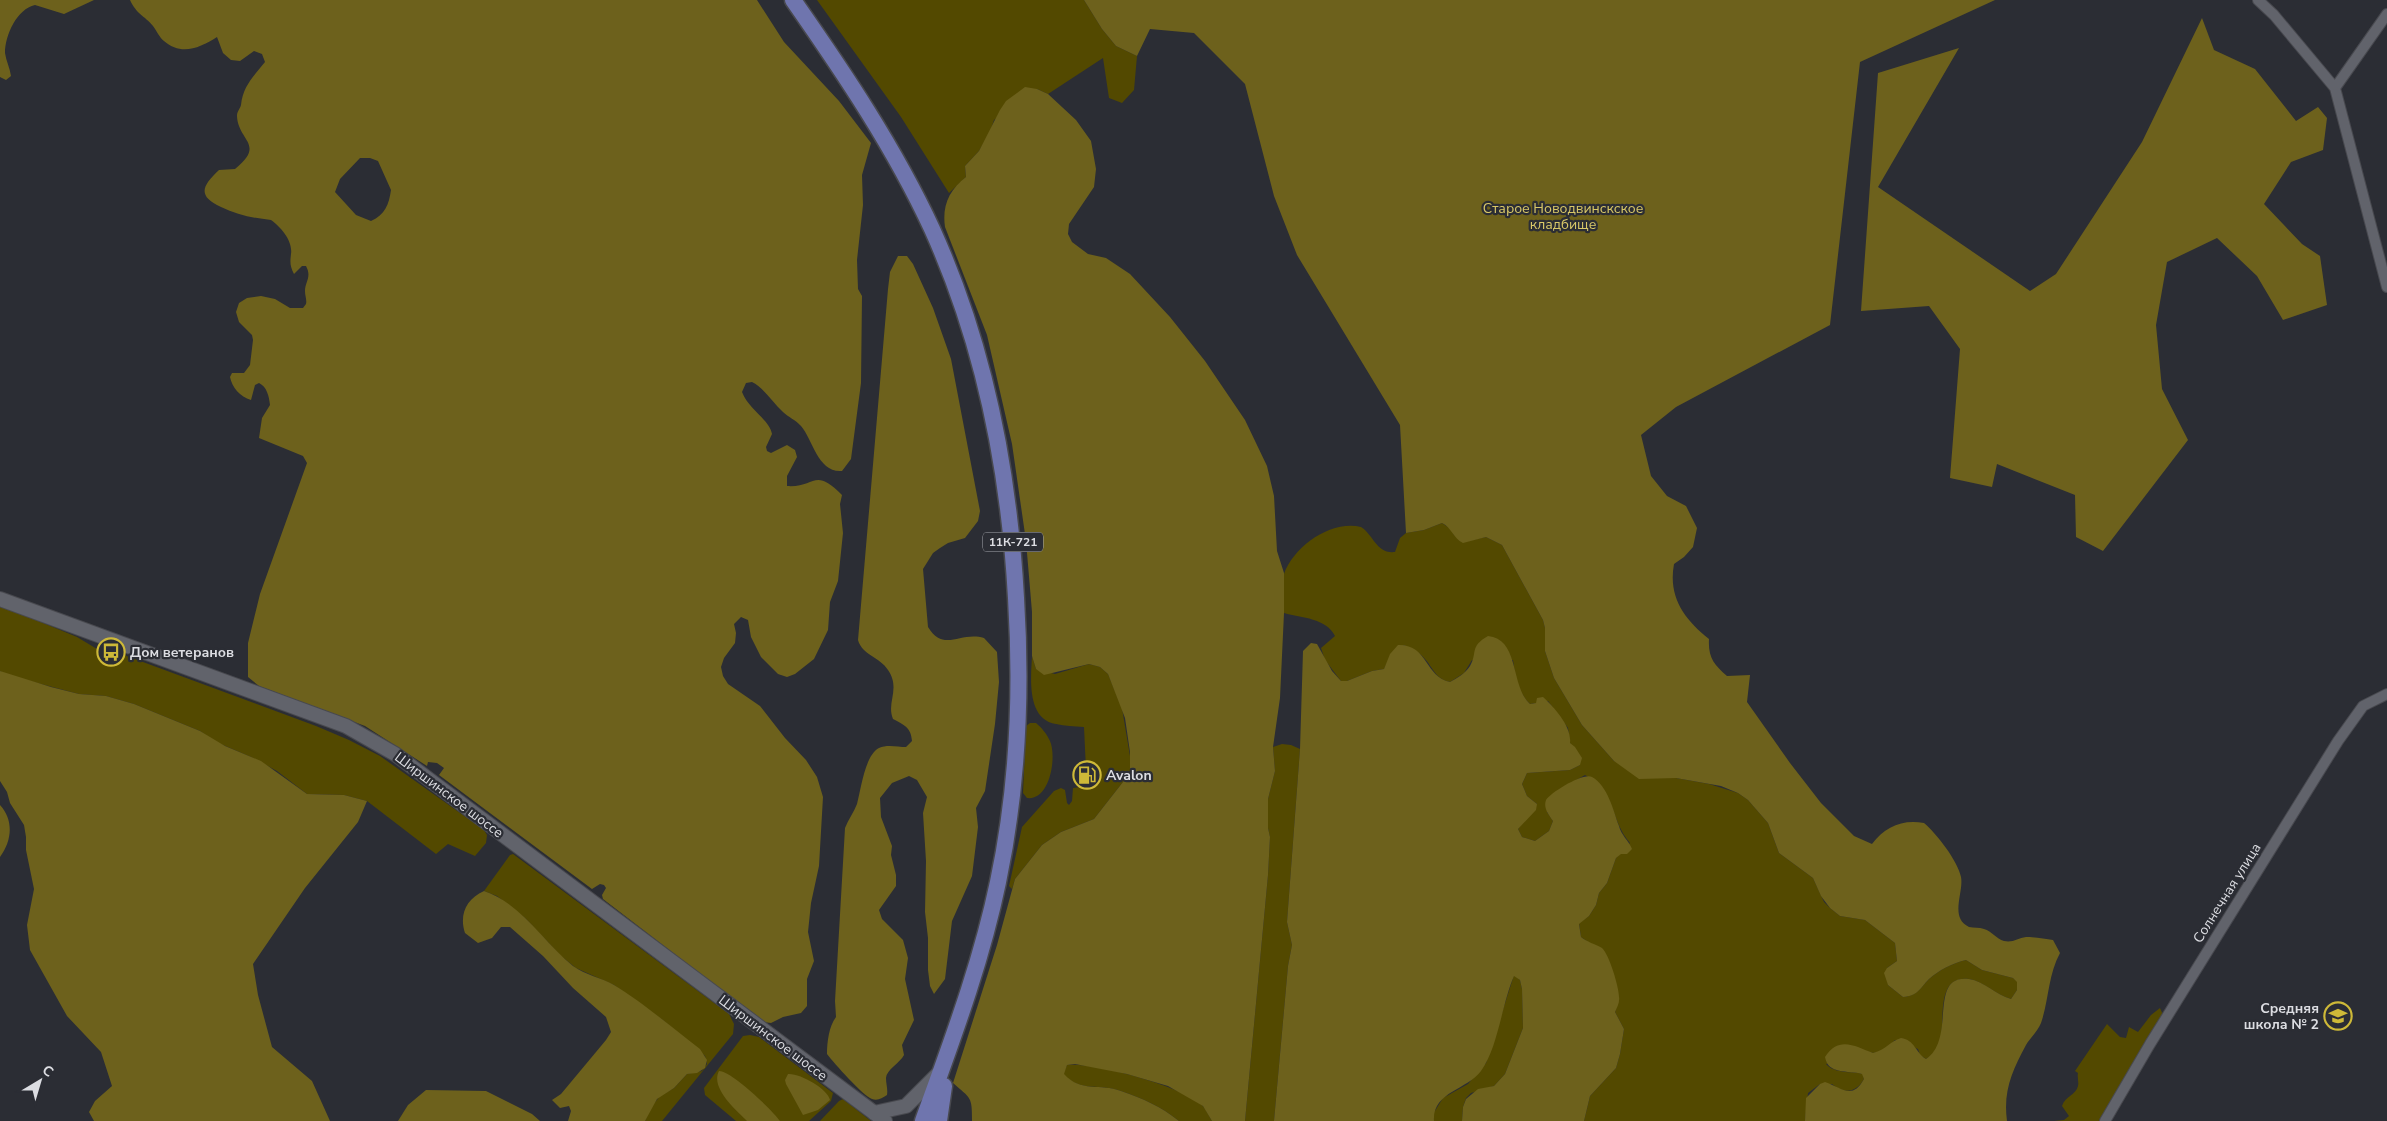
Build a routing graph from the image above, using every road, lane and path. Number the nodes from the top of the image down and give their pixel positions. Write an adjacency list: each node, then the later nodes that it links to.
1 (793, 0): 8 (main road, 11К-721)
2 (2258, 0): 4 (street)
3 (2387, 14): 4 (street)
4 (2335, 88): 5 (street)
5 (2387, 288)
6 (0, 599): 10 (main road, Ширшинское шоссе)
7 (2387, 694): 13 (street, Солнечная улица)
8 (950, 1044): 9 (main road, 11К-721); 12 (main road)
9 (940, 1072): 10 (main road); 11 (main road, 11К-721)
10 (879, 1117)
11 (923, 1121)
12 (939, 1121)
13 (2105, 1121)

